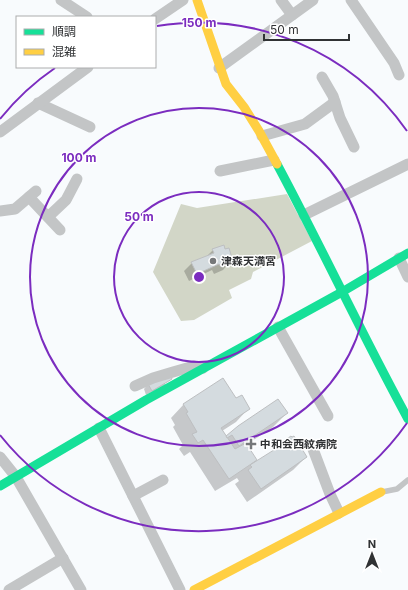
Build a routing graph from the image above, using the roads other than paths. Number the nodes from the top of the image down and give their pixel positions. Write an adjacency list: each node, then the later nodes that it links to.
1 (61, 0): 9 (street)
2 (183, 0): 7 (street)
3 (197, 0): 12 (street)
4 (281, 0): 8 (street)
5 (313, 0): 8 (street)
6 (350, 0): 13 (street)
7 (170, 3): 10 (street)
8 (292, 15): 12 (street)
9 (85, 16)
10 (156, 18)
11 (87, 68): 16 (street)
12 (219, 68): 19 (street)
13 (399, 75)
14 (322, 77): 15 (street)
15 (335, 102): 19 (street); 20 (street)
16 (38, 103): 17 (street); 18 (street)
17 (90, 127)
18 (0, 132)
19 (262, 136): 21 (street)
20 (354, 147)
21 (274, 160): 23 (street); 26 (street)
22 (408, 164): 26 (street)
23 (220, 171)
24 (77, 179): 27 (street)
25 (0, 211): 27 (street)
26 (304, 215): 31 (street)
27 (48, 217): 28 (street)
28 (60, 230)
29 (404, 256): 30 (street); 31 (street)
30 (408, 277)
31 (342, 292): 32 (street); 36 (street)
32 (278, 327): 33 (street); 35 (street)
33 (203, 368): 34 (street); 37 (street)
34 (135, 386)
35 (328, 416)
36 (408, 419)
37 (99, 428): 40 (street); 45 (street)
38 (313, 450): 46 (street)
39 (0, 457): 40 (street)
40 (16, 477): 43 (street); 47 (street)
41 (163, 480): 45 (street)
42 (408, 480): 44 (lane)
43 (0, 486)
44 (381, 492): 46 (street)
45 (133, 496): 50 (street)
46 (339, 513): 51 (street)
47 (62, 558): 48 (street); 49 (street)
48 (9, 590)
49 (80, 590)
50 (180, 590)
51 (194, 590)

